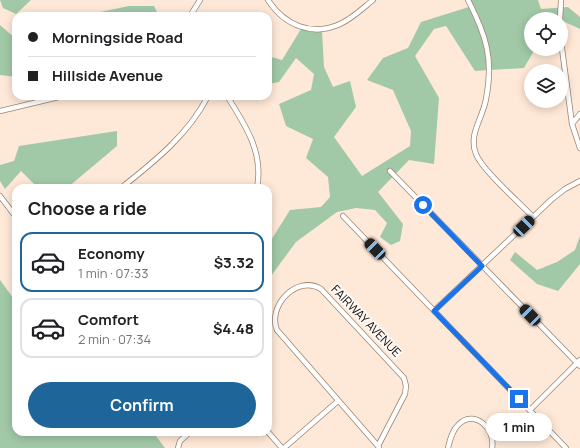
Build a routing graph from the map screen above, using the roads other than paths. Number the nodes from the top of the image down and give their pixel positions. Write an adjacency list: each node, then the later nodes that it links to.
1 (200, 0): 6 (street)
2 (268, 0): 3 (street)
3 (374, 0)
4 (468, 0): 23 (street)
5 (561, 0): 7 (street)
6 (192, 12)
7 (560, 12)
8 (563, 56): 14 (street)
9 (46, 100): 12 (street)
10 (206, 100): 18 (street)
11 (230, 100): 19 (street)
12 (0, 111)
13 (580, 114): 14 (street)
14 (572, 124): 15 (street)
15 (580, 148)
16 (390, 171): 24 (street)
17 (580, 181): 23 (street)
18 (126, 184)
19 (257, 184)
20 (0, 196): 21 (street)
21 (12, 212)
22 (343, 216): 25 (street)
23 (533, 217): 24 (street)
24 (482, 266): 25 (street); 26 (street)
25 (434, 311): 28 (street)
26 (579, 363): 28 (street)
27 (338, 401): 31 (street, FAIRWAY AVENUE); 31 (street, FAIRWAY AVENUE); 33 (street)
28 (530, 410): 36 (street)
29 (186, 436): 32 (street)
30 (272, 436): 33 (street)
31 (379, 447)
32 (178, 448)
33 (283, 448)
34 (448, 448): 35 (street)
35 (492, 448)
36 (566, 448)

